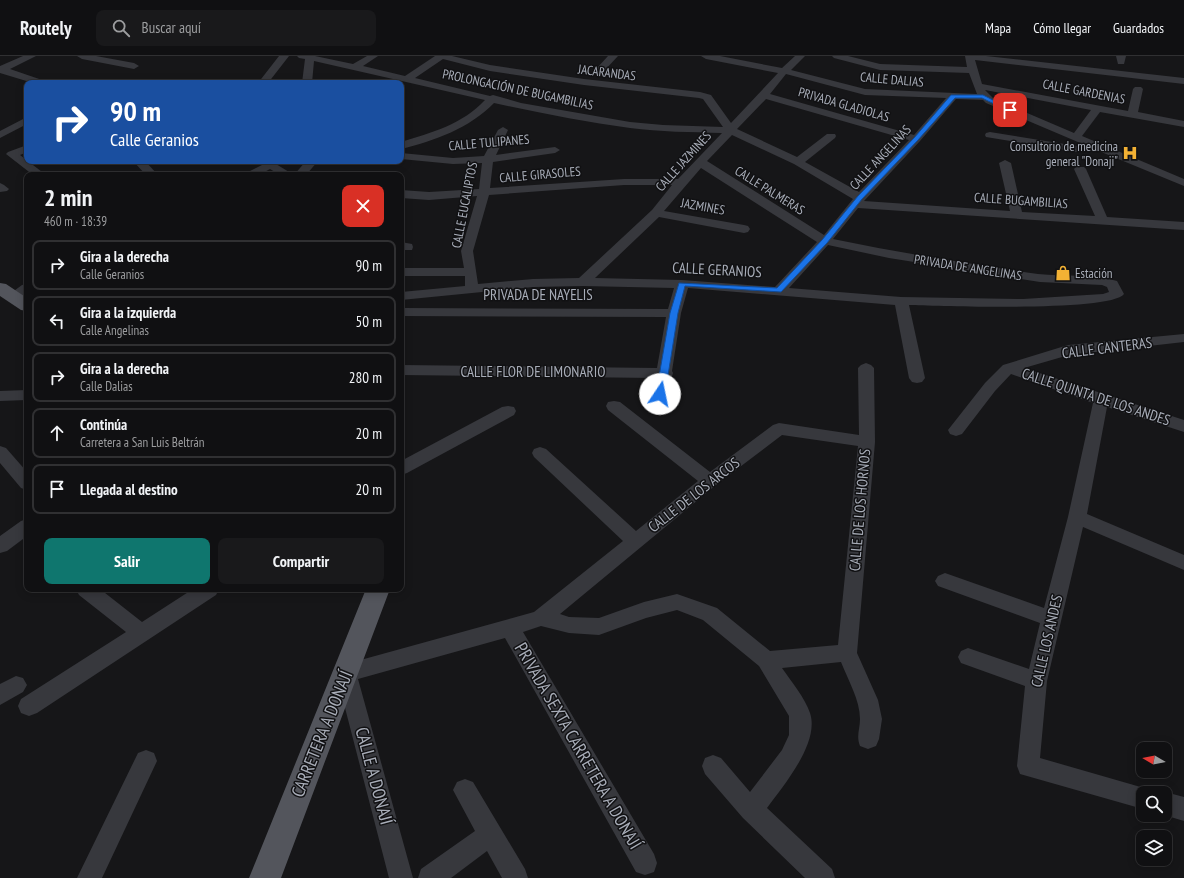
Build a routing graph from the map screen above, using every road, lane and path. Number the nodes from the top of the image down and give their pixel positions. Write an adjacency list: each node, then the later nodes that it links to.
1 (31, 56): 14 (street)
2 (82, 56): 12 (street)
3 (284, 56): 19 (street)
4 (373, 56): 13 (street)
5 (441, 56): 17 (street); 33 (street, JACARANDAS)
6 (706, 56): 10 (street, CALLE DALIAS)
7 (800, 56): 16 (street, CALLE JAZMINES)
8 (837, 56): 15 (street)
9 (306, 57): 13 (street, PROLONGACIÓN DE BUGAMBILIAS); 20 (street)
10 (723, 57): 16 (street, CALLE DALIAS)
11 (970, 57): 15 (street); 21 (street)
12 (134, 66)
13 (354, 67): 17 (street, PROLONGACIÓN DE BUGAMBILIAS)
14 (1, 70): 18 (street)
15 (972, 70): 22 (street)
16 (784, 71): 24 (street, CALLE JAZMINES); 25 (street, CALLE DALIAS)
17 (407, 78): 27 (street, PROLONGACIÓN DE BUGAMBILIAS)
18 (33, 80)
19 (266, 80)
20 (307, 80)
21 (1184, 81)
22 (978, 86): 26 (street); 28 (street, CALLE GARDENIAS)
23 (1138, 89): 29 (street)
24 (764, 95): 33 (street, CALLE JAZMINES); 38 (street, PRIVADA GLADIOLAS)
25 (953, 96): 26 (street, CALLE DALIAS); 38 (street, CALLE ANGELINAS)
26 (983, 97): 37 (street)
27 (493, 98): 33 (street, PROLONGACIÓN DE BUGAMBILIAS); 39 (street)
28 (1098, 108): 29 (street, CALLE GARDENIAS); 37 (street)
29 (1132, 114): 31 (street, CALLE GARDENIAS)
30 (24, 122): 34 (street)
31 (1184, 124)
32 (503, 130): 46 (street, CALLE EUCALIPTOS)
33 (731, 130): 47 (street, CALLE JAZMINES); 48 (street, CALLE BUGAMBILIAS)
34 (0, 135)
35 (990, 135): 40 (street)
36 (831, 136): 48 (street)
37 (1075, 138): 40 (street)
38 (916, 139): 68 (street, CALLE ANGELINAS)
39 (404, 145)
40 (1097, 146): 56 (street)
41 (24, 149): 43 (street)
42 (556, 150): 46 (street, CALLE TULIPANES)
43 (12, 154): 45 (street); 49 (street)
44 (404, 156): 46 (street, CALLE TULIPANES)
45 (0, 159)
46 (488, 159): 66 (street, CALLE EUCALIPTOS)
47 (700, 162): 64 (street, CALLE JAZMINES); 74 (street, CALLE PALMERAS)
48 (798, 162): 68 (street, CALLE BUGAMBILIAS)
49 (24, 163)
50 (1005, 163): 70 (street)
51 (25, 164): 59 (street)
52 (142, 164): 60 (street)
53 (265, 164): 61 (street)
54 (268, 164): 62 (street)
55 (309, 164): 63 (street)
56 (1141, 164): 58 (street); 65 (street)
57 (1080, 168): 71 (street)
58 (1184, 170)
59 (36, 172)
60 (149, 172)
61 (254, 172)
62 (282, 172)
63 (303, 172)
64 (681, 182): 66 (street, CALLE GIRASOLES); 69 (street, CALLE JAZMINES)
65 (1184, 183)
66 (484, 193): 67 (street, CALLE GIRASOLES); 76 (street, CALLE EUCALIPTOS)
67 (404, 194)
68 (858, 201): 70 (street, CALLE BUGAMBILIAS); 74 (street, CALLE ANGELINAS)
69 (656, 213): 73 (street, JAZMINES); 77 (street, CALLE JAZMINES)
70 (1017, 214): 71 (street, CALLE BUGAMBILIAS)
71 (1103, 221): 72 (street, CALLE BUGAMBILIAS)
72 (1184, 226)
73 (744, 229)
74 (825, 241): 79 (street, PRIVADA DE ANGELINAS); 81 (street, CALLE ANGELINAS)
75 (404, 272): 76 (street)
76 (471, 272): 80 (street, CALLE EUCALIPTOS)
77 (583, 282): 78 (street, CALLE GERANIOS); 80 (street, CALLE GERANIOS)
78 (682, 284): 81 (street, CALLE GERANIOS); 85 (street)
79 (1112, 284): 83 (street, CALLE GERANIOS)
80 (472, 289): 82 (street, CALLE GERANIOS)
81 (779, 291): 83 (street, CALLE GERANIOS)
82 (404, 296)
83 (901, 301): 91 (street)
84 (404, 312): 85 (street, PRIVADA DE NAYELIS)
85 (674, 313): 90 (street)
86 (1184, 338): 88 (street, CALLE CANTERAS)
87 (866, 368): 100 (street, CALLE DE LOS HORNOS)
88 (1008, 368): 95 (street, CALLE QUINTA DE LOS ANDES); 99 (street)
89 (404, 370): 90 (street, CALLE FLOR DE LIMONARIO)
90 (664, 373): 93 (street)
91 (917, 378)
92 (24, 394): 94 (street)
93 (660, 394)
94 (0, 396)
95 (1101, 400): 98 (street, CALLE QUINTA DE LOS ANDES); 106 (street, CALLE LOS ANDES)
96 (614, 406): 105 (street)
97 (508, 411): 103 (street)
98 (1184, 426)
99 (956, 430)
100 (867, 442): 105 (street, CALLE DE LOS ARCOS); 119 (street, CALLE DE LOS HORNOS)
101 (0, 452): 104 (street)
102 (540, 453): 108 (street)
103 (404, 467)
104 (24, 480)
105 (710, 481): 108 (street, CALLE DE LOS ARCOS)
106 (1077, 517): 110 (street); 116 (street, CALLE LOS ANDES)
107 (24, 534): 109 (street)
108 (635, 541): 115 (street, CALLE DE LOS ARCOS)
109 (0, 546)
110 (1184, 563)
111 (945, 580): 116 (street)
112 (90, 592): 118 (street)
113 (204, 592): 118 (street)
114 (377, 592): 122 (main road, CARRETERA A DONAJÍ)
115 (541, 618): 117 (street, CALLE DE LOS ARCOS); 121 (street)
116 (1052, 619): 123 (street, CALLE LOS ANDES)
117 (510, 628): 122 (street, CALLE DE LOS ARCOS); 134 (street, PRIVADA SEXTA CARRETERA A DONAJÍ)
118 (141, 633): 124 (street)
119 (847, 653): 121 (street); 125 (street)
120 (968, 657): 123 (street)
121 (766, 660): 132 (street)
122 (346, 673): 136 (main road, CARRETERA A DONAJÍ); 137 (street, CALLE A DONAJÍ)
123 (1036, 681): 129 (street, CALLE LOS ANDES)
124 (29, 706)
125 (868, 739)
126 (146, 761): 135 (street)
127 (713, 766): 132 (street)
128 (465, 790): 133 (street)
129 (1136, 796)
130 (1172, 806): 131 (street)
131 (1184, 809)
132 (752, 810): 140 (street)
133 (491, 834): 138 (street); 139 (street)
134 (645, 863)
135 (89, 878)
136 (265, 878)
137 (401, 878)
138 (430, 878)
139 (516, 878)
140 (823, 878)

